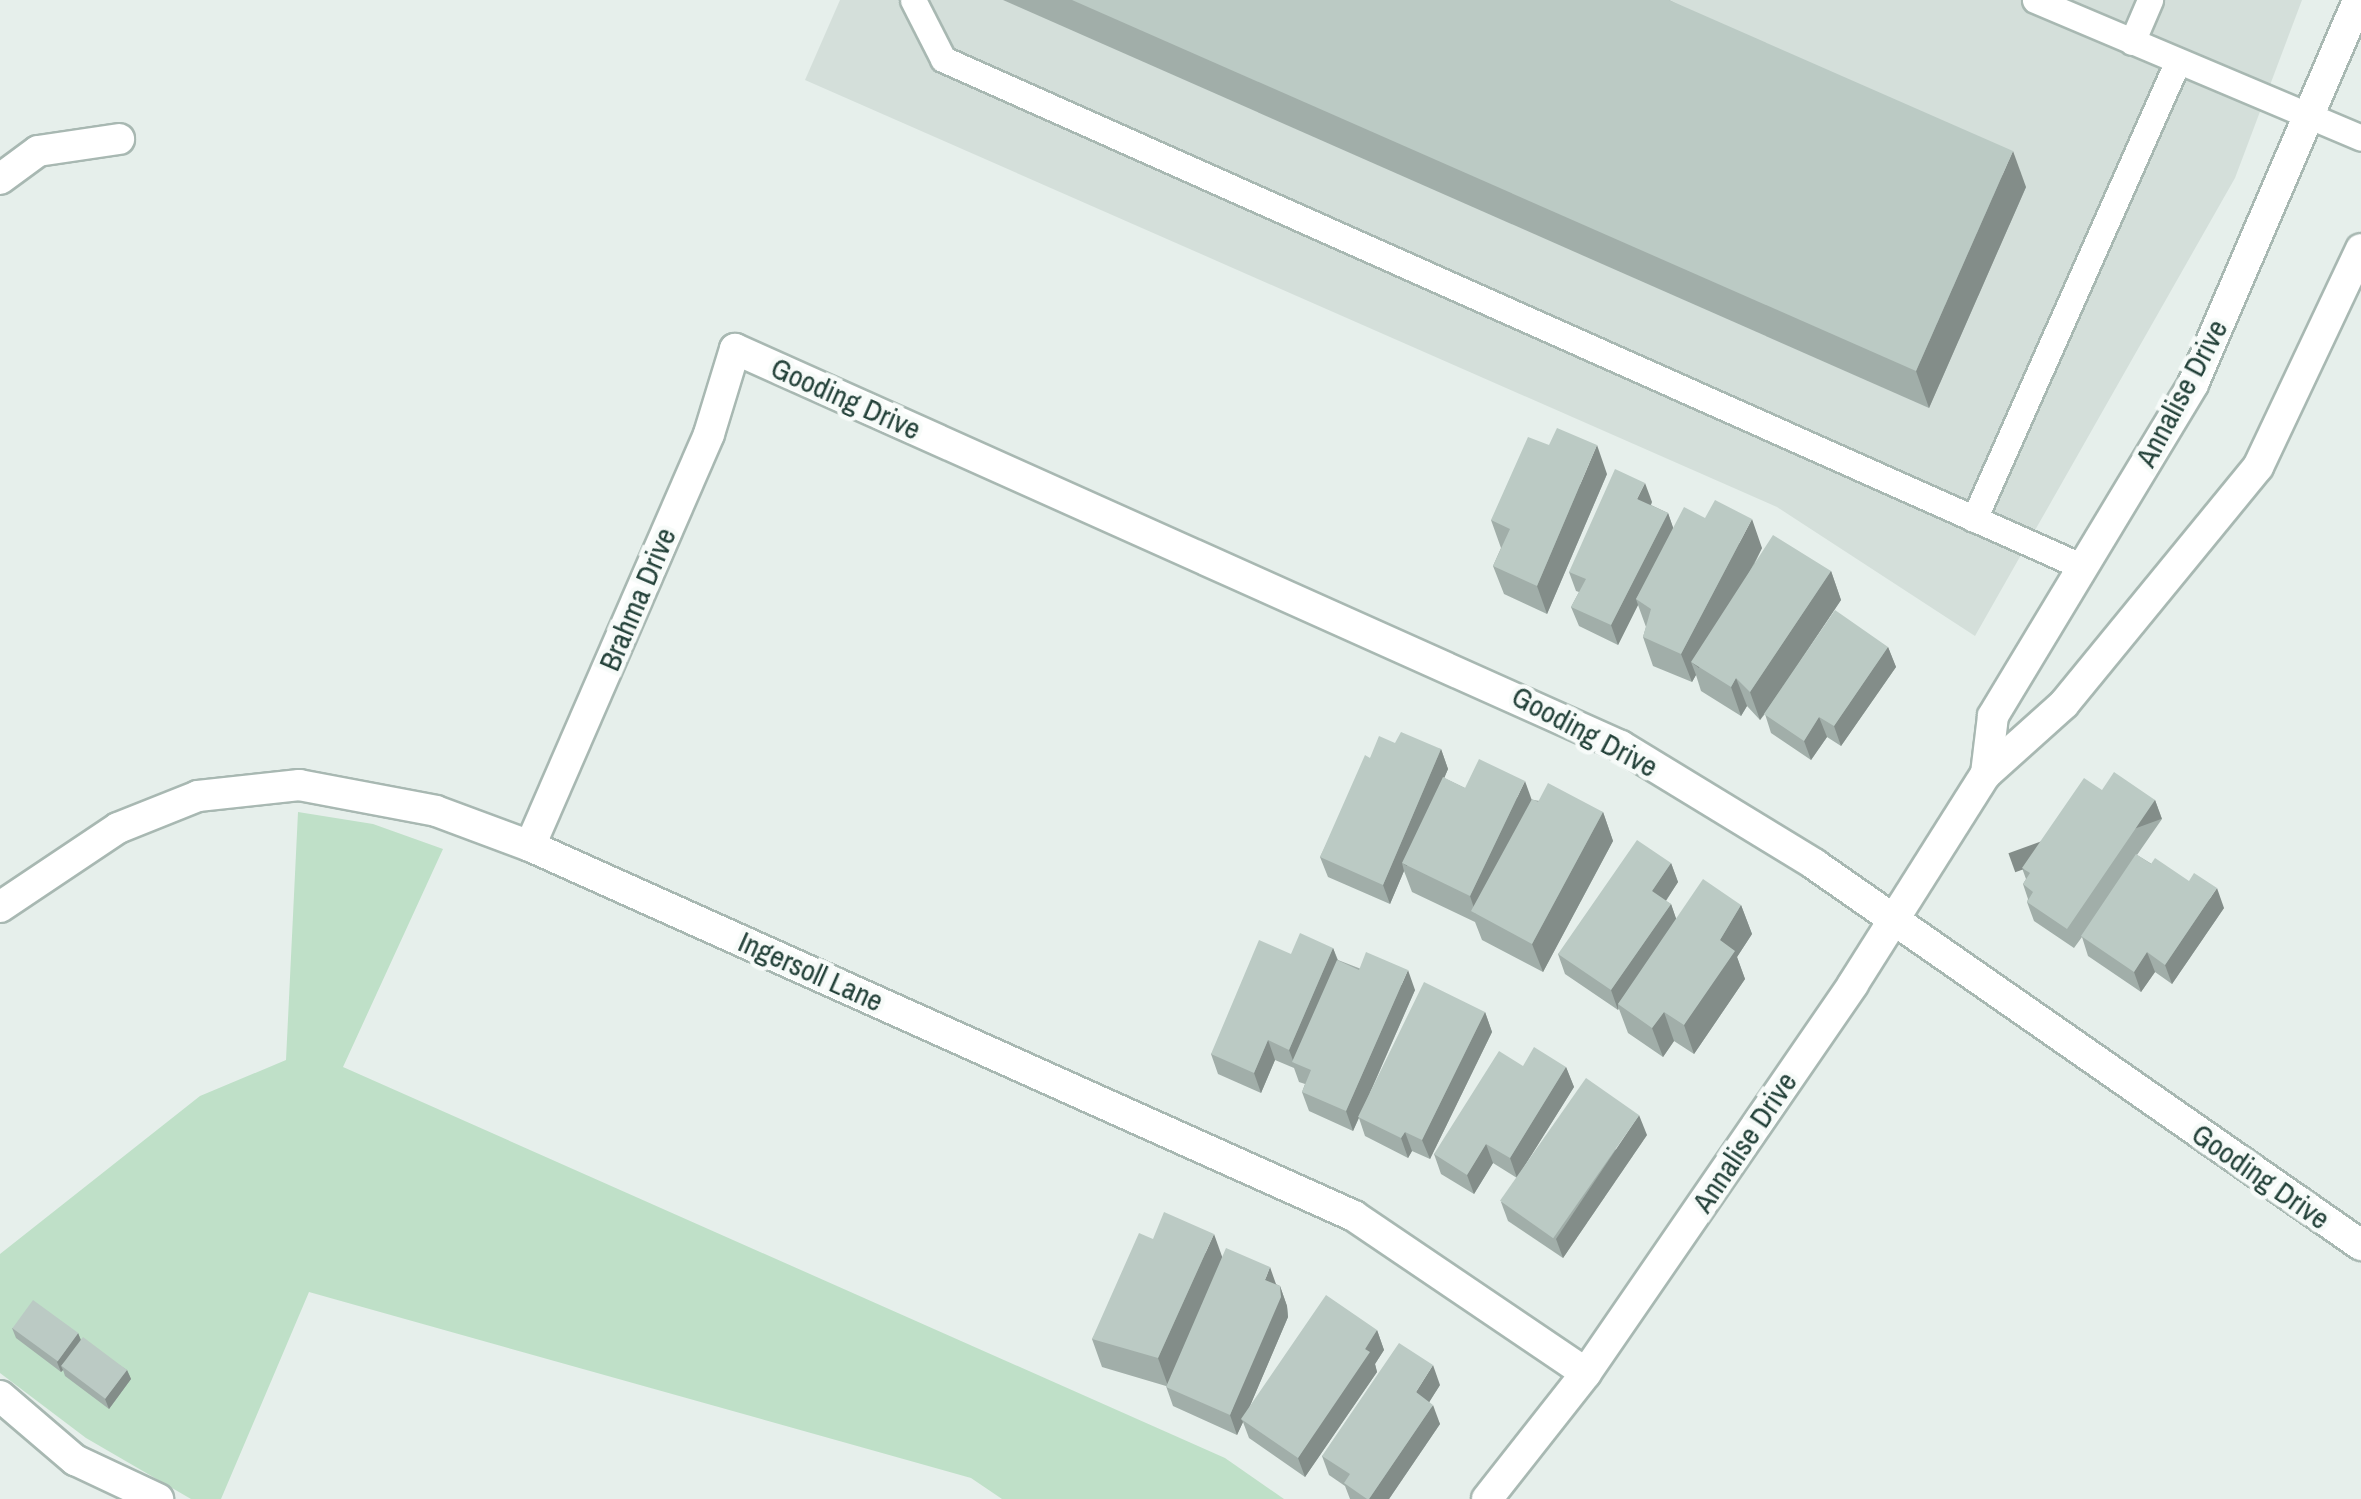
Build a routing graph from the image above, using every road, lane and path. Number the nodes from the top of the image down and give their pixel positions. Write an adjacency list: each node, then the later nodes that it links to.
1 (913, 0): 13 (lane)
2 (2035, 0): 5 (lane)
3 (2150, 0): 5 (lane)
4 (2358, 0): 7 (street, Annalise Drive)
5 (2132, 42): 6 (lane)
6 (2177, 64): 7 (lane); 13 (lane)
7 (2308, 118): 8 (lane); 14 (street, Annalise Drive)
8 (2361, 138)
9 (119, 139): 10 (street)
10 (0, 179)
11 (2361, 249): 15 (street, Annalise Drive)
12 (735, 349): 16 (street, Brahma Drive); 18 (street, Gooding Drive)
13 (1974, 519): 14 (lane)
14 (2083, 567): 15 (street, Annalise Drive)
15 (1986, 774): 18 (street, Annalise Drive)
16 (530, 846): 17 (street, Ingersoll Lane); 20 (street, Ingersoll Lane)
17 (0, 907)
18 (1894, 920): 19 (street, Gooding Drive); 20 (street, Annalise Drive)
19 (2361, 1245)
20 (1586, 1373): 23 (street, Annalise Drive)
21 (0, 1396): 22 (street)
22 (158, 1499)
23 (1486, 1499)

